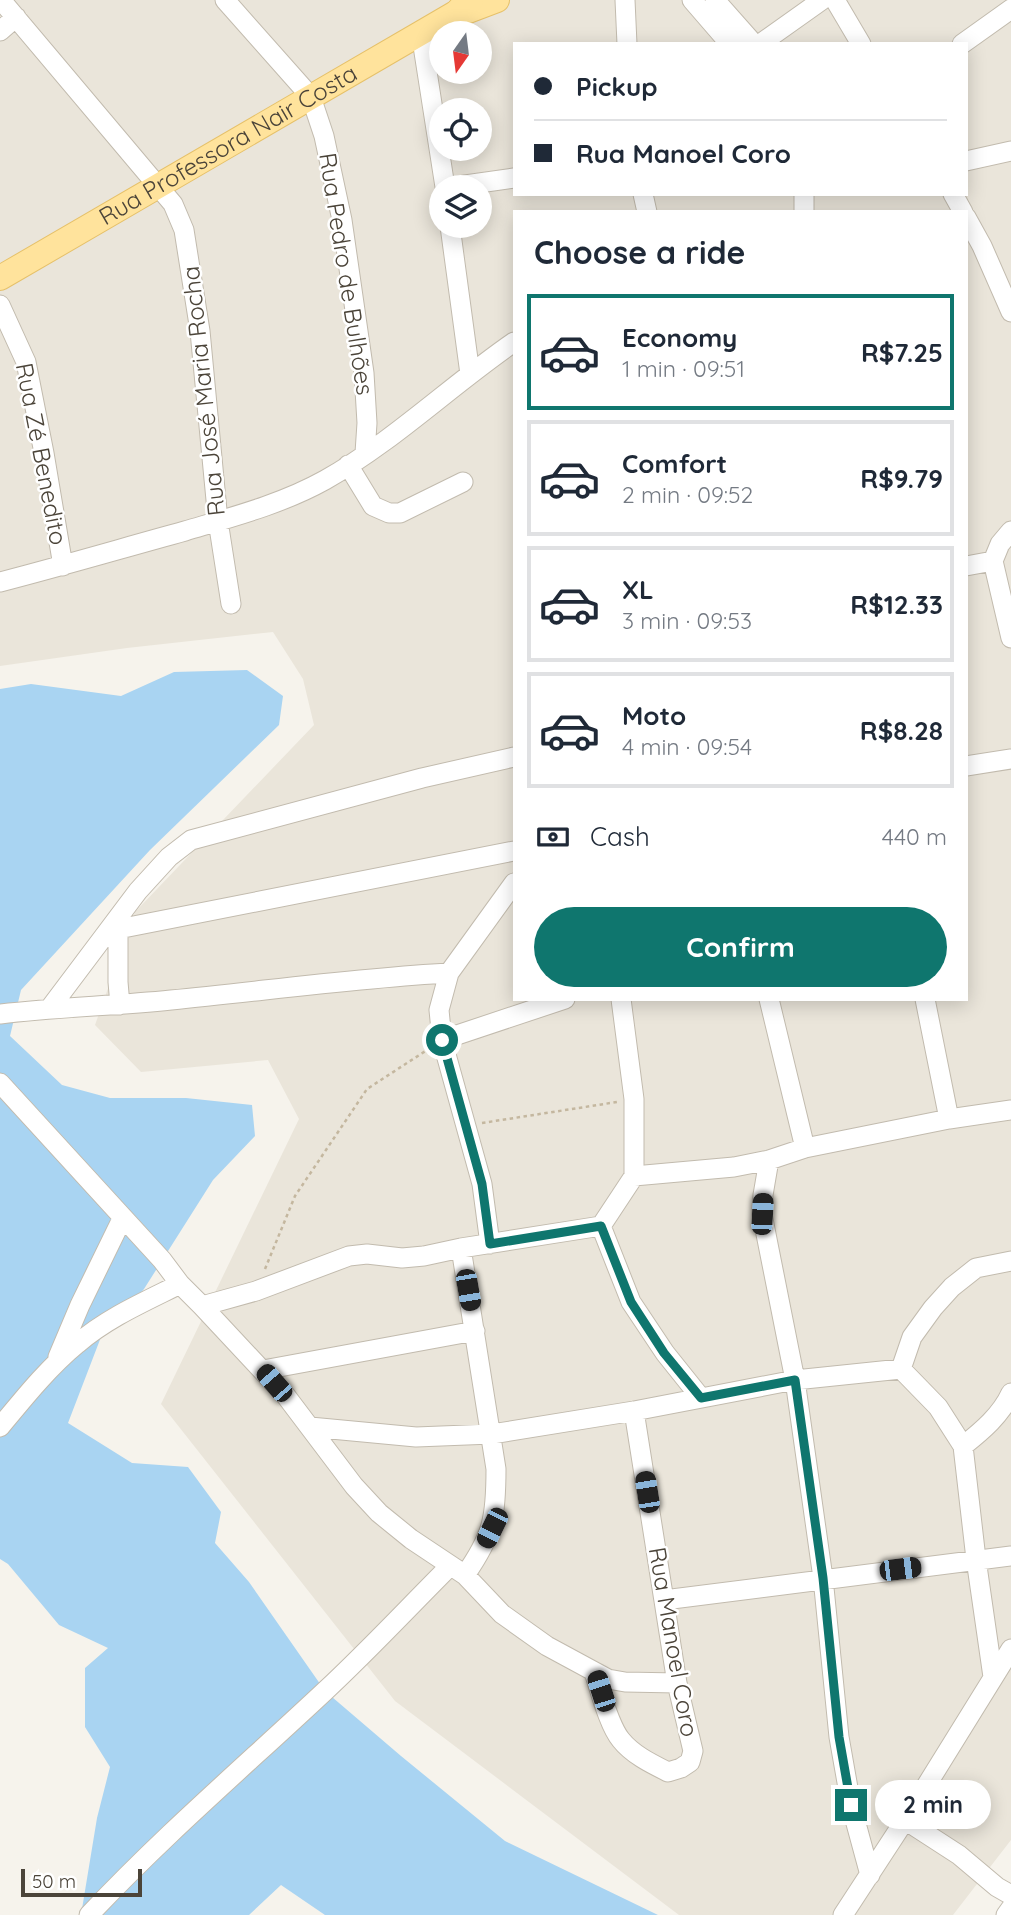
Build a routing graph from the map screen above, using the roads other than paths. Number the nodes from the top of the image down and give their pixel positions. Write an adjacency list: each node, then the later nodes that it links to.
1 (1, 0): 11 (street, Rua José Maria Rocha)
2 (225, 0): 20 (street)
3 (497, 0): 9 (main road, Rua Professora Nair Costa)
4 (625, 0): 14 (street)
5 (692, 0): 15 (street)
6 (715, 0): 16 (street)
7 (822, 0): 17 (street)
8 (835, 0): 18 (street)
9 (464, 5): 13 (main road, Rua Professora Nair Costa)
10 (1011, 9): 19 (street)
11 (16, 17): 12 (street); 26 (street, Rua José Maria Rocha)
12 (0, 31)
13 (421, 33): 20 (main road, Rua Professora Nair Costa); 23 (street)
14 (627, 42)
15 (728, 42)
16 (752, 42)
17 (763, 42)
18 (860, 42)
19 (965, 42)
20 (311, 97): 26 (main road, Rua Professora Nair Costa); 35 (street, Rua Pedro de Bulhões)
21 (1011, 151): 22 (street)
22 (968, 161)
23 (443, 175)
24 (513, 178): 25 (street)
25 (492, 181)
26 (158, 185): 29 (main road, Rua Professora Nair Costa); 38 (street, Rua José Maria Rocha)
27 (968, 220): 30 (street)
28 (452, 238): 34 (street)
29 (0, 278)
30 (1005, 283): 32 (street)
31 (0, 305): 41 (street, Rua Zé Benedito)
32 (1011, 312)
33 (513, 343): 34 (street)
34 (470, 374): 35 (street)
35 (365, 453): 36 (street)
36 (348, 465): 37 (street); 38 (street)
37 (463, 482)
38 (218, 521): 41 (street); 44 (street, Rua José Maria Rocha)
39 (1011, 531): 40 (street)
40 (993, 561): 42 (street); 45 (street)
41 (63, 566): 43 (street)
42 (968, 566)
43 (0, 582)
44 (231, 604)
45 (1011, 638)
46 (513, 757): 51 (street)
47 (1011, 759): 48 (street)
48 (968, 766)
49 (513, 851): 51 (street)
50 (513, 884): 52 (street)
51 (113, 930): 57 (street); 58 (street)
52 (449, 973): 57 (street); 60 (street)
53 (559, 1001): 60 (street)
54 (621, 1001): 66 (street)
55 (769, 1001): 64 (street)
56 (925, 1001): 63 (street)
57 (120, 1005): 58 (street)
58 (50, 1008): 59 (street)
59 (0, 1014)
60 (442, 1040): 69 (street)
61 (0, 1083): 67 (street)
62 (1011, 1110): 63 (street)
63 (949, 1119): 64 (street)
64 (805, 1148): 65 (street)
65 (769, 1160): 66 (street); 78 (street)
66 (634, 1175): 68 (street)
67 (122, 1219): 72 (street); 75 (street)
68 (601, 1226): 69 (street); 80 (street)
69 (490, 1244): 70 (street)
70 (461, 1248): 73 (street); 74 (street)
71 (1011, 1261): 76 (street)
72 (180, 1284): 73 (street); 75 (street)
73 (202, 1306): 77 (street)
74 (475, 1331): 77 (street); 84 (street)
75 (56, 1364): 82 (street)
76 (901, 1369): 78 (street); 85 (street)
77 (263, 1370): 83 (street)
78 (795, 1380): 80 (street); 89 (street)
79 (1011, 1393): 85 (street)
80 (701, 1398): 81 (street)
81 (634, 1411): 84 (street); 90 (street, Rua Manoel Coro)
82 (0, 1427)
83 (310, 1427): 84 (street); 88 (street)
84 (492, 1434): 88 (street)
85 (963, 1446): 87 (street)
86 (1011, 1556): 87 (street)
87 (976, 1559): 89 (street); 93 (street)
88 (457, 1571): 92 (street); 99 (street)
89 (823, 1578): 90 (street); 96 (street)
90 (664, 1600): 94 (street, Rua Manoel Coro)
91 (1011, 1649): 93 (street)
92 (594, 1672): 94 (street); 94 (street, Rua Manoel Coro)
93 (993, 1677): 95 (street)
94 (677, 1683)
95 (905, 1820): 96 (street); 97 (street)
96 (870, 1875): 100 (street)
97 (1011, 1895)
98 (1011, 1908): 101 (street)
99 (89, 1915)
100 (843, 1915)
101 (1006, 1915)

